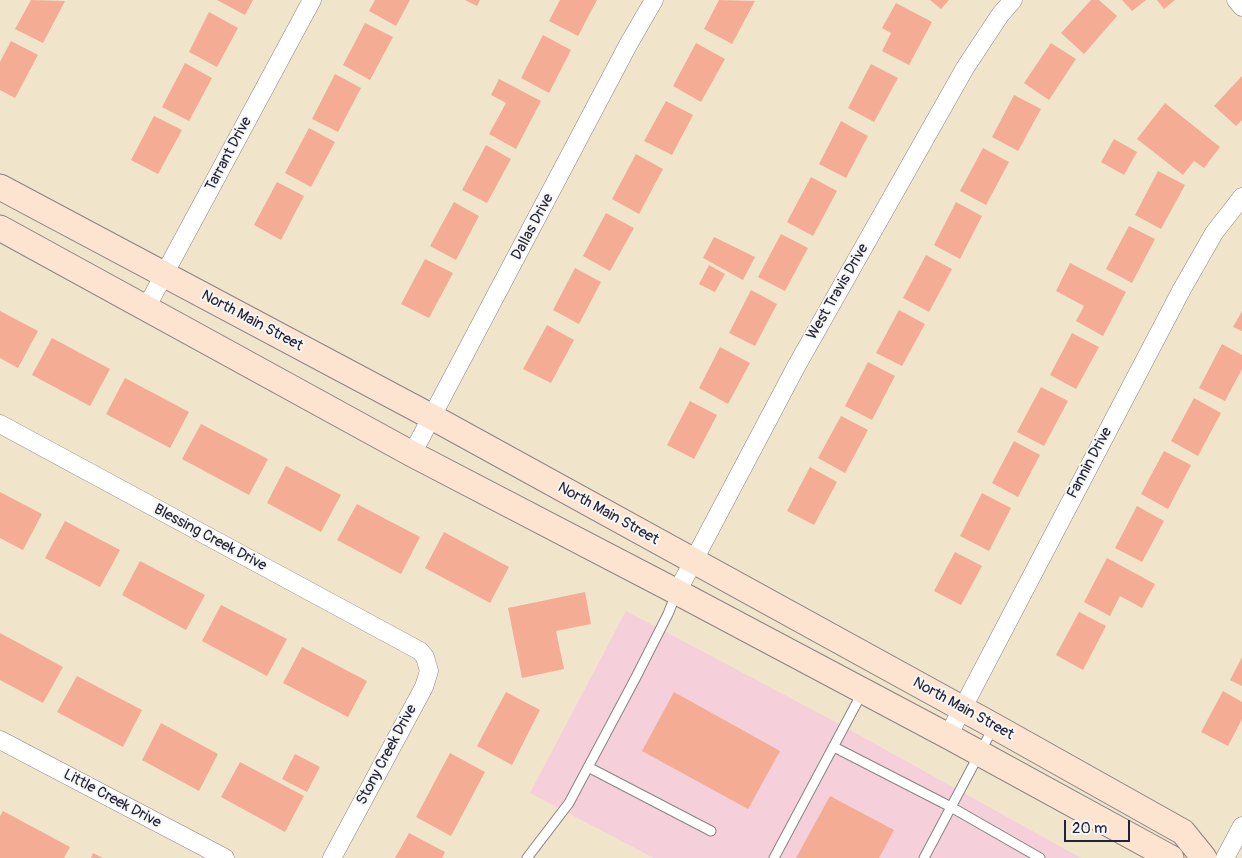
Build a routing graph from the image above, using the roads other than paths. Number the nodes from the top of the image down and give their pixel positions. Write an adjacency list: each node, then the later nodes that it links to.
1 (312, 0): 9 (street, Tarrant Drive)
2 (654, 0): 11 (street, Dallas Drive)
3 (1013, 0): 14 (street, West Travis Drive)
4 (1236, 0): 5 (street)
5 (1242, 7)
6 (0, 187): 9 (main road, North Main Street)
7 (1242, 197): 18 (street, Fannin Drive)
8 (0, 228): 10 (main road, North Main Street)
9 (164, 274): 10 (street, Tarrant Drive); 11 (main road, North Main Street)
10 (146, 308): 13 (main road, North Main Street)
11 (432, 417): 13 (street, Dallas Drive); 14 (main road, North Main Street)
12 (0, 424): 16 (street, Blessing Creek Drive)
13 (412, 454): 15 (main road, North Main Street)
14 (693, 561): 15 (street, West Travis Drive); 18 (main road, North Main Street)
15 (677, 592): 17 (main road, North Main Street); 24 (lane)
16 (420, 651): 29 (street, Stony Creek Drive)
17 (863, 691): 20 (main road, North Main Street); 22 (lane)
18 (962, 708): 19 (main road, North Main Street); 20 (street, Fannin Drive)
19 (994, 726): 23 (lane); 35 (main road, North Main Street)
20 (948, 736): 23 (main road, North Main Street)
21 (0, 740): 28 (street, Little Creek Drive)
22 (834, 747): 25 (lane); 31 (lane)
23 (979, 753): 25 (lane); 34 (main road, North Main Street)
24 (588, 767): 27 (lane); 30 (lane)
25 (950, 807): 32 (lane); 33 (lane)
26 (1242, 826): 36 (street)
27 (711, 831)
28 (225, 858)
29 (332, 858)
30 (527, 858)
31 (774, 858)
32 (924, 858)
33 (1040, 858)
34 (1170, 858)
35 (1204, 858)
36 (1224, 858)

